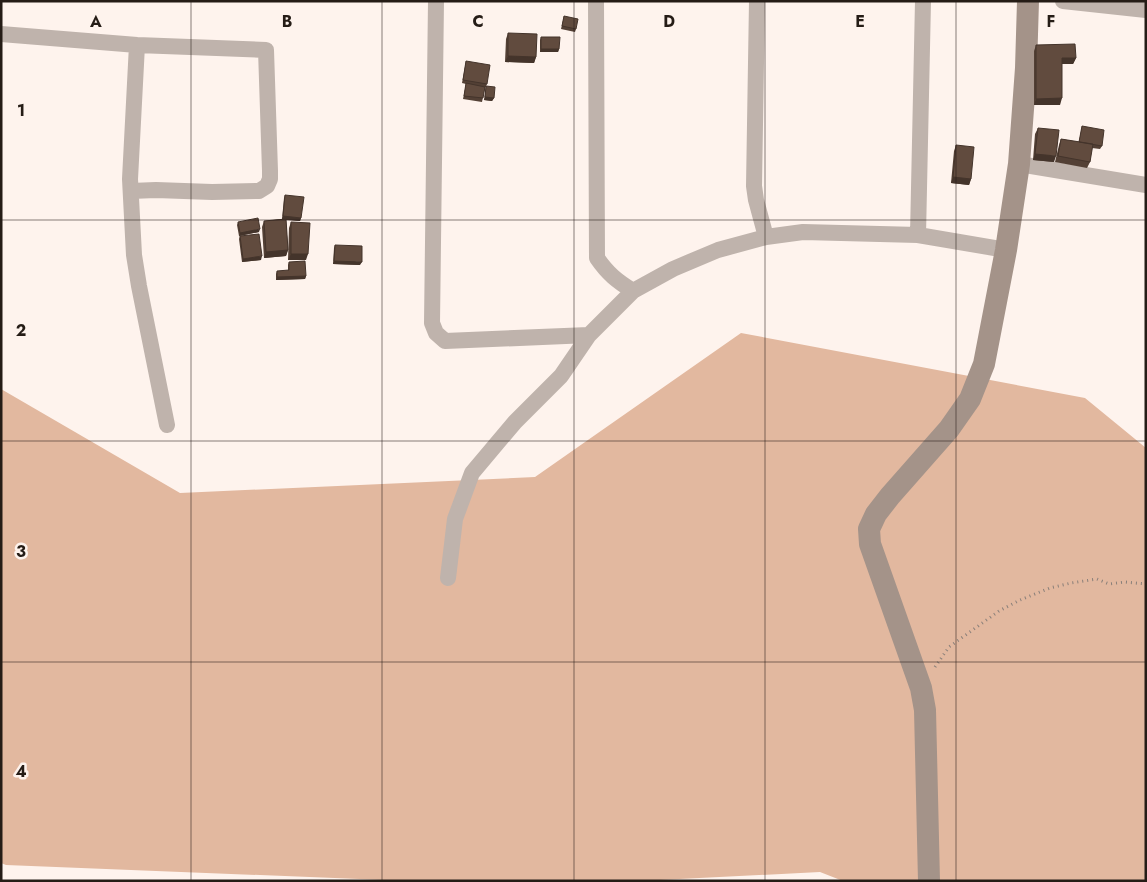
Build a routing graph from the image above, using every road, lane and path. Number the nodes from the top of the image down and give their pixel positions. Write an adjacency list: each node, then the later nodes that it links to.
1 (436, 1): 17 (street)
2 (596, 1): 16 (street)
3 (757, 1): 14 (street)
4 (923, 1): 13 (street)
5 (1028, 1): 10 (street)
6 (1064, 1): 7 (street)
7 (1146, 10)
8 (1, 34): 9 (street)
9 (137, 45): 12 (street); 12 (street)
10 (1019, 164): 11 (street); 15 (street)
11 (1146, 186)
12 (131, 192): 18 (street)
13 (918, 235): 14 (street); 15 (street)
14 (766, 237): 16 (street)
15 (1006, 250): 21 (street)
16 (632, 291): 17 (street)
17 (589, 335): 19 (street)
18 (167, 425)
19 (448, 578)
20 (1146, 584): 21 (path)
21 (921, 688): 22 (street)
22 (929, 881)

